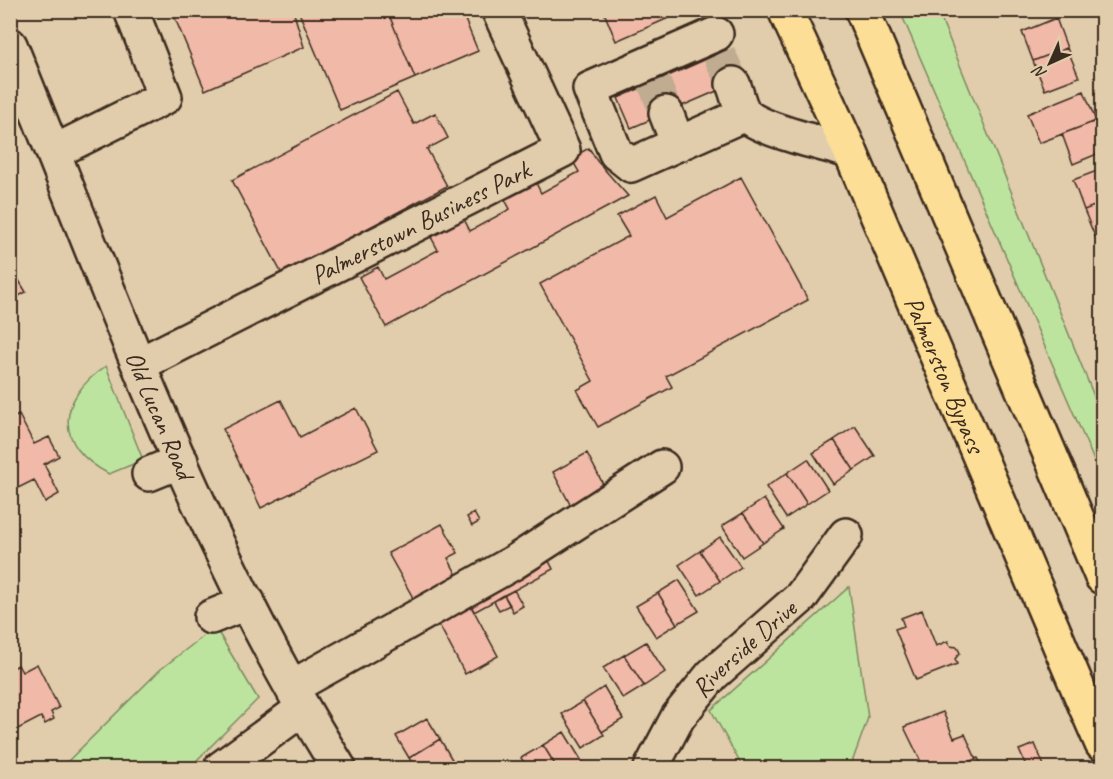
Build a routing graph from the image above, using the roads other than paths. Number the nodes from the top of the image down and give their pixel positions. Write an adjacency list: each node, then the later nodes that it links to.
1 (131, 10): 12 (street)
2 (786, 10): 11 (main road, Palmerston Bypass)
3 (862, 10): 18 (main road)
4 (500, 11): 13 (street, Palmerstown Business Park)
5 (721, 33): 10 (street)
6 (10, 45): 12 (street, Old Lucan Road)
7 (733, 84): 9 (street)
8 (666, 113): 10 (street)
9 (745, 114): 10 (street); 11 (street)
10 (678, 144)
11 (850, 151): 22 (main road, Palmerston Bypass)
12 (54, 152): 13 (street, Old Lucan Road)
13 (140, 364): 14 (street, Old Lucan Road)
14 (181, 461): 16 (street); 19 (street, Old Lucan Road)
15 (662, 467): 21 (street)
16 (148, 474)
17 (846, 535): 27 (street, Riverside Drive)
18 (1102, 577)
19 (248, 602): 20 (street); 21 (street, Old Lucan Road)
20 (212, 617)
21 (297, 698): 25 (street); 26 (street, Old Lucan Road)
22 (1086, 707): 23 (main road, Palmerston Bypass); 24 (main road)
23 (1102, 737)
24 (1102, 744)
25 (221, 768)
26 (339, 768)
27 (651, 768)

